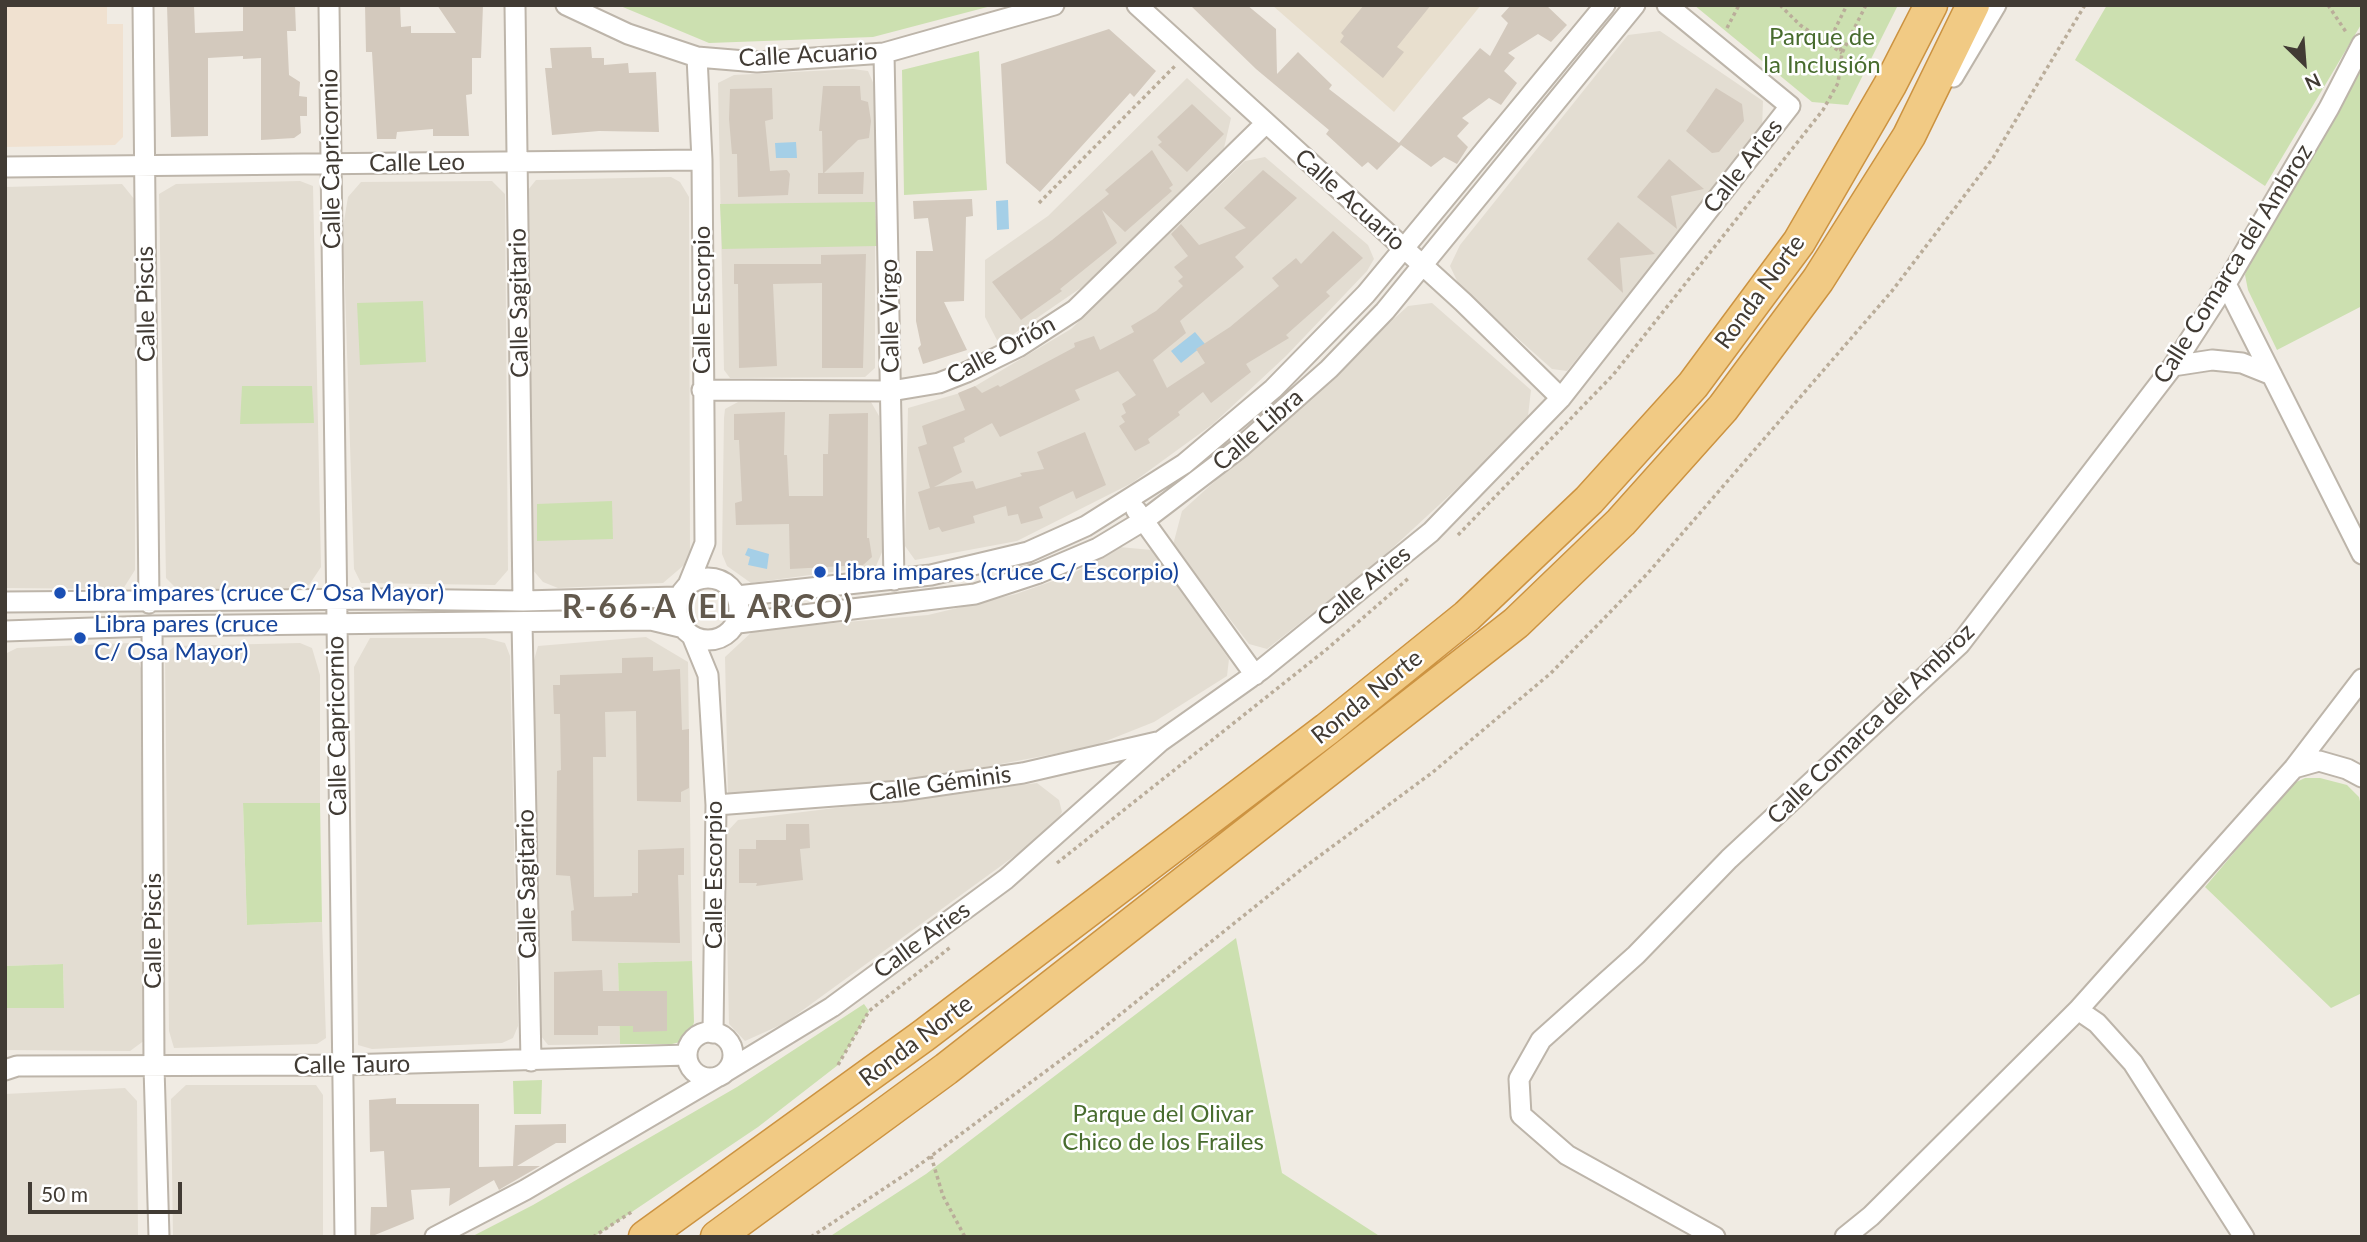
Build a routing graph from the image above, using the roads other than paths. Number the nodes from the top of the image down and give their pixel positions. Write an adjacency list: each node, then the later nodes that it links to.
1 (143, 5): 21 (street, Calle Piscis)
2 (329, 5): 20 (street, Calle Capricornio)
3 (515, 5): 19 (street, Calle Sagitario)
4 (566, 5): 15 (street, Calle Acuario)
5 (1054, 5): 14 (street, Calle Acuario)
6 (1137, 5): 16 (street, Calle Acuario)
7 (1605, 5): 23 (street, Calle Libra)
8 (1635, 5): 24 (street, Calle Libra)
9 (1667, 5): 30 (street, Calle Aries)
10 (1931, 5): 66 (highway, Ronda Norte)
11 (1973, 5): 17 (highway, Ronda Norte)
12 (1996, 5): 17 (street)
13 (2360, 47): 25 (street, Calle Comarca del Ambroz)
14 (884, 53): 15 (street, Calle Acuario); 29 (street, Calle Virgo)
15 (697, 57): 18 (street, Calle Escorpio)
16 (1265, 124): 23 (street, Calle Acuario); 29 (street, Calle Orión)
17 (1909, 136): 67 (highway, Ronda Norte)
18 (702, 160): 19 (street, Calle Leo); 28 (street, Calle Escorpio)
19 (517, 162): 20 (street, Calle Leo); 39 (street, Calle Sagitario)
20 (331, 163): 21 (street, Calle Leo); 38 (street, Calle Capricornio)
21 (145, 165): 22 (street, Calle Leo); 41 (street, Calle Piscis)
22 (5, 167)
23 (1405, 249): 24 (street, Calle Acuario); 31 (street, Calle Libra)
24 (1422, 267): 30 (street, Calle Acuario); 32 (street, Calle Libra)
25 (2226, 284): 26 (street, Calle Comarca del Ambroz); 27 (street)
26 (2173, 366): 27 (street); 68 (street, Calle Comarca del Ambroz)
27 (2272, 375): 34 (street)
28 (702, 390): 29 (street, Calle Orión); 33 (street, Calle Escorpio)
29 (891, 391): 35 (street, Calle Virgo)
30 (1560, 398): 49 (street, Calle Aries)
31 (1129, 501): 32 (street); 35 (street, Calle Libra)
32 (1143, 521): 45 (street, Calle Libra); 49 (street)
33 (705, 543): 36 (street, Calle Escorpio); 37 (street, Calle Escorpio)
34 (2362, 554)
35 (894, 580): 36 (street, Calle Libra)
36 (732, 589): 37 (street); 45 (street)
37 (683, 591): 39 (street); 47 (street)
38 (335, 601): 39 (street); 41 (street); 43 (street, Calle Capricornio)
39 (523, 601)
40 (5, 602): 41 (street)
41 (149, 603)
42 (522, 622): 43 (street); 47 (street); 58 (street, Calle Sagitario)
43 (335, 624): 44 (street); 60 (street, Calle Capricornio)
44 (152, 626): 46 (street); 61 (street, Calle Piscis)
45 (733, 629): 47 (street); 48 (street)
46 (5, 631)
47 (686, 632): 48 (street)
48 (708, 675): 54 (street, Calle Escorpio)
49 (1255, 675): 51 (street, Calle Aries)
50 (2362, 679): 52 (street)
51 (1161, 741): 54 (street, Calle Géminis); 62 (street, Calle Aries)
52 (2294, 768): 53 (street); 55 (street)
53 (2362, 777)
54 (716, 805): 56 (street, Calle Escorpio)
55 (2078, 1010): 69 (street); 70 (street)
56 (713, 1032): 57 (street); 62 (street)
57 (687, 1055): 58 (street, Calle Tauro); 62 (street)
58 (531, 1061): 60 (street, Calle Tauro)
59 (9, 1065): 61 (street, Calle Tauro)
60 (343, 1065): 61 (street, Calle Tauro); 64 (street, Calle Capricornio)
61 (154, 1067): 63 (street, Calle Piscis)
62 (722, 1074): 65 (street, Calle Aries)
63 (159, 1237)
64 (345, 1237)
65 (435, 1237)
66 (645, 1237)
67 (717, 1237)
68 (1715, 1237)
69 (1844, 1237)
70 (2244, 1237)

